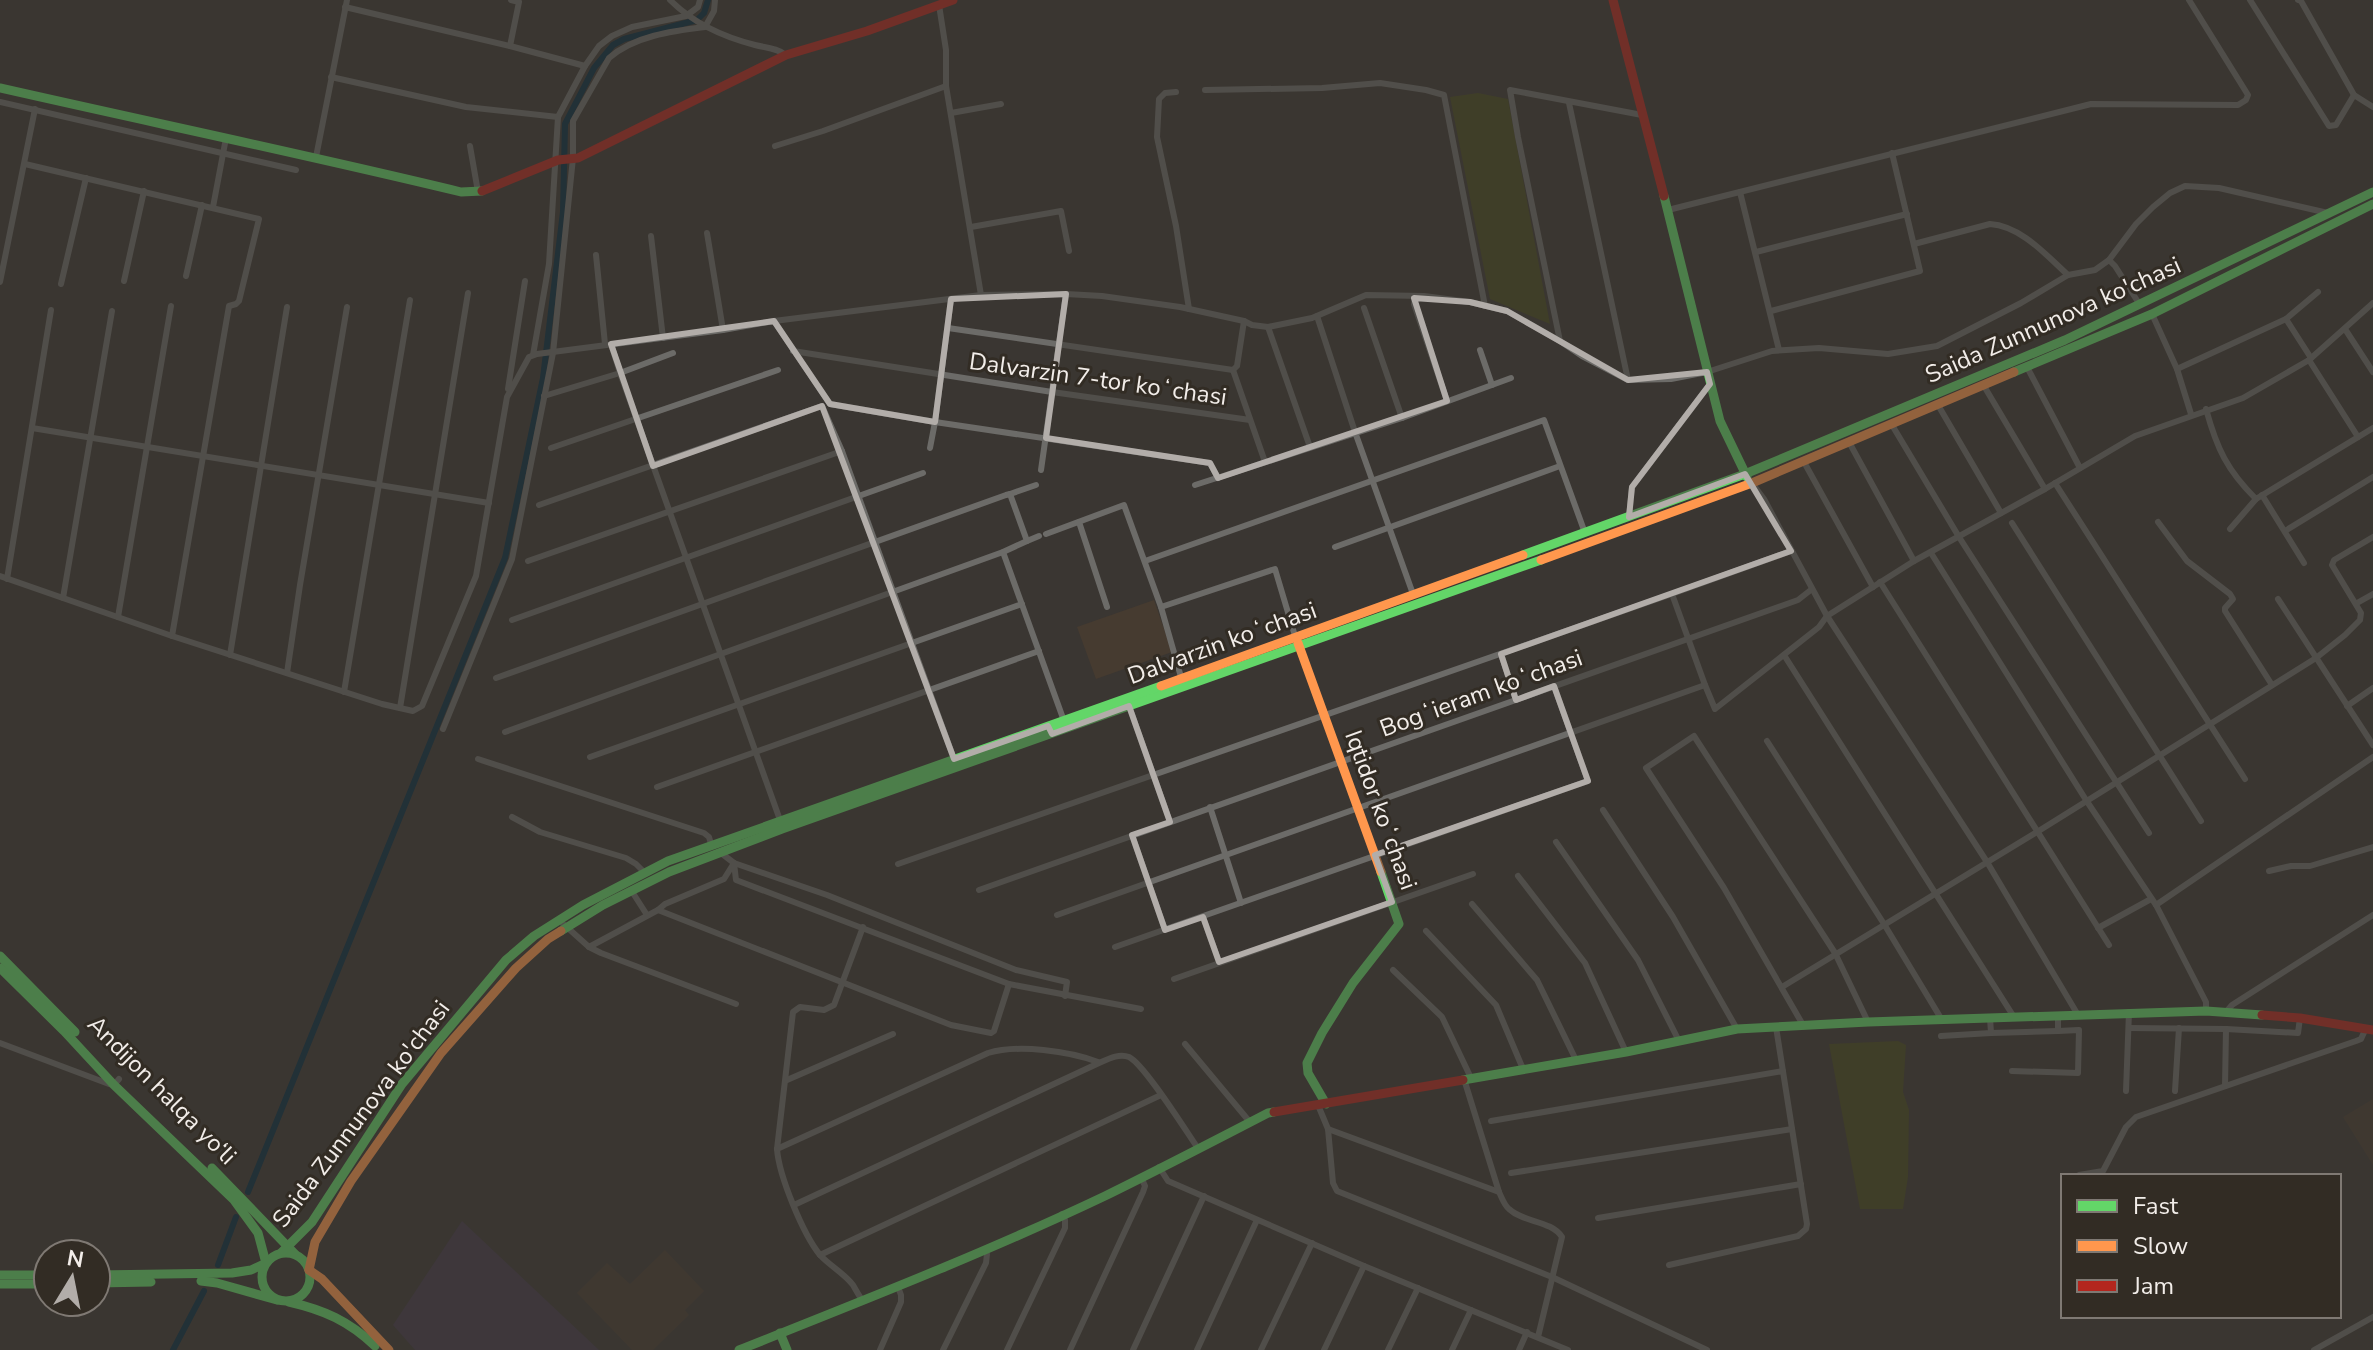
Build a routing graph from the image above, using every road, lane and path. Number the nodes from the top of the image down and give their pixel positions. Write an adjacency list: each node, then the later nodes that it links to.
1 (511, 0): 14 (street)
2 (670, 0): 12 (street)
3 (700, 0): 12 (street)
4 (715, 0): 13 (street)
5 (953, 0): 11 (main road)
6 (1613, 0): 29 (main road)
7 (2189, 0): 35 (street)
8 (2250, 0): 22 (street)
9 (2298, 0): 22 (street)
10 (346, 4): 14 (street); 17 (street)
11 (939, 5): 15 (main road); 18 (street)
12 (686, 16): 13 (street); 16 (street)
13 (702, 26): 15 (street); 37 (street)
14 (510, 46): 16 (street)
15 (786, 55): 37 (main road)
16 (585, 66): 30 (street)
17 (331, 77): 30 (street); 36 (street)
18 (946, 86): 28 (street); 33 (street)
19 (0, 88): 31 (main road)
20 (1205, 90): 76 (street)
21 (1176, 92): 80 (street)
22 (2354, 95): 26 (street)
23 (0, 102): 27 (street)
24 (1569, 103): 29 (street); 94 (street); 113 (street)
25 (1001, 104): 28 (street)
26 (2373, 107)
27 (35, 109): 34 (street); 39 (street)
28 (951, 113): 52 (street)
29 (1642, 115): 49 (main road)
30 (558, 117): 38 (street)
31 (226, 138): 34 (street); 36 (main road)
32 (470, 146): 43 (street)
33 (775, 146)
34 (224, 152): 40 (street); 48 (street)
35 (1892, 153): 44 (street); 51 (street)
36 (316, 157): 43 (main road)
37 (571, 158): 38 (main road); 101 (street)
38 (556, 160): 43 (main road); 102 (street)
39 (25, 164): 41 (street); 64 (street)
40 (296, 170)
41 (86, 178): 42 (street); 65 (street)
42 (144, 191): 47 (street); 62 (street)
43 (478, 192)
44 (1740, 192): 49 (street); 57 (street)
45 (2373, 192): 50 (main road, Saida Zunnunova ko'chasi)
46 (2373, 204): 84 (main road, Saida Zunnunova ko'chasi)
47 (202, 205): 48 (street); 61 (street)
48 (213, 207): 141 (street)
49 (1668, 210): 108 (main road)
50 (2328, 213): 59 (street); 74 (main road, Saida Zunnunova ko'chasi)
51 (1907, 214): 55 (street); 57 (street)
52 (971, 227): 56 (street); 69 (street)
53 (707, 233): 92 (street)
54 (651, 236): 93 (street)
55 (1914, 244): 60 (street); 83 (street)
56 (1069, 251)
57 (1756, 252): 83 (street)
58 (596, 255): 95 (street)
59 (2109, 260): 60 (street); 74 (street)
60 (2068, 275): 98 (street)
61 (186, 276)
62 (124, 281)
63 (525, 281): 119 (street)
64 (0, 282)
65 (61, 284)
66 (2318, 292): 86 (street)
67 (468, 293): 161 (street)
68 (1066, 294): 69 (street); 80 (street); 96 (street)
69 (981, 295): 71 (street)
70 (1415, 296): 76 (street); 85 (street); 120 (street)
71 (951, 299): 87 (street); 90 (street)
72 (410, 300): 157 (street)
73 (2373, 303): 91 (street)
74 (2140, 305): 150 (main road, Saida Zunnunova ko'chasi)
75 (171, 306): 136 (street)
76 (1485, 306): 94 (street)
77 (287, 307): 144 (street)
78 (347, 307): 151 (street)
79 (1364, 308): 124 (street)
80 (1189, 309): 88 (street)
81 (51, 310): 129 (street)
82 (112, 311): 132 (street)
83 (1771, 311): 98 (street)
84 (2152, 314): 104 (main road, Saida Zunnunova ko'chasi); 105 (street)
85 (1317, 316): 89 (street); 131 (street)
86 (2286, 319): 103 (street); 105 (street)
87 (774, 321): 92 (street); 99 (street)
88 (1244, 321): 89 (street); 107 (street)
89 (1268, 327): 137 (street)
90 (948, 328): 96 (street); 111 (street)
91 (2345, 329): 103 (street); 109 (street)
92 (723, 330): 93 (street)
93 (663, 338): 95 (street)
94 (1560, 341): 113 (street)
95 (608, 344): 101 (street); 110 (street)
96 (1059, 345): 107 (street); 117 (street)
97 (1480, 350): 115 (street)
98 (1779, 350): 108 (street)
99 (793, 351): 111 (street, Dalvarzin 7-tor koʻchasi); 127 (street)
100 (673, 353): 110 (street)
101 (552, 354): 102 (street); 118 (street)
102 (535, 355): 119 (street)
103 (2310, 359): 122 (street); 133 (street)
104 (2027, 367): 116 (main road, Saida Zunnunova ko'chasi); 147 (street)
105 (2177, 369): 123 (street)
106 (778, 370): 125 (street)
107 (1233, 370): 126 (street)
108 (1707, 372): 113 (street); 114 (main road)
109 (2373, 372)
110 (620, 373): 118 (street); 125 (street)
111 (941, 375): 117 (street, Dalvarzin 7-tor koʻchasi); 127 (street)
112 (1511, 378): 115 (street)
113 (1628, 380)
114 (1710, 384): 150 (main road); 169 (street)
115 (1492, 385): 120 (street)
116 (1984, 386): 121 (main road, Saida Zunnunova ko'chasi); 160 (street)
117 (1052, 392): 126 (street, Dalvarzin 7-tor koʻchasi); 134 (street)
118 (544, 396): 235 (street)
119 (507, 397): 165 (street)
120 (1447, 401): 124 (street)
121 (1938, 405): 128 (main road, Saida Zunnunova ko'chasi); 168 (street)
122 (2206, 409): 123 (street); 164 (street)
123 (2191, 414): 147 (street)
124 (1402, 418): 131 (street)
125 (636, 419): 138 (street); 145 (street)
126 (1250, 420): 142 (street)
127 (935, 422): 134 (street); 139 (street)
128 (1892, 425): 135 (main road, Saida Zunnunova ko'chasi); 177 (street)
129 (32, 428): 132 (street); 190 (street)
130 (2373, 428): 133 (street)
131 (1355, 432): 137 (street); 154 (street)
132 (90, 437): 136 (street); 197 (street)
133 (2358, 437): 164 (street)
134 (1046, 438): 148 (street); 153 (street)
135 (1849, 442): 143 (main road, Saida Zunnunova ko'chasi); 188 (street)
136 (147, 447): 141 (street); 205 (street)
137 (1310, 447): 142 (street)
138 (551, 448)
139 (930, 448)
140 (842, 451): 145 (street); 163 (street); 167 (street)
141 (203, 457): 144 (street); 208 (street)
142 (1265, 462): 153 (street)
143 (1804, 462): 155 (main road, Saida Zunnunova ko'chasi); 191 (street)
144 (261, 466): 151 (street); 214 (street)
145 (653, 466): 166 (street); 167 (street)
146 (1560, 466): 154 (street); 173 (street); 176 (street)
147 (2080, 468): 156 (street)
148 (1041, 470)
149 (923, 473): 163 (street)
150 (1745, 474): 155 (main road); 169 (main road, Dalvarzin koʻchasi)
151 (319, 476): 157 (street); 218 (street)
152 (2373, 477): 175 (street)
153 (1218, 478): 159 (street)
154 (1373, 481): 173 (street); 187 (street)
155 (1752, 483): 182 (street); 206 (main road, Dalvarzin koʻchasi)
156 (2055, 483): 160 (street); 234 (street)
157 (379, 485): 161 (street); 226 (street)
158 (1036, 485): 162 (street)
159 (1195, 485)
160 (2045, 489): 168 (street)
161 (435, 494): 165 (street); 231 (street)
162 (1010, 494): 179 (street); 180 (street)
163 (858, 495): 180 (street); 185 (street)
164 (2259, 497): 174 (street); 175 (street)
165 (489, 503): 231 (street)
166 (539, 505)
167 (669, 512): 185 (street); 186 (street)
168 (2001, 513): 177 (street)
169 (1629, 517): 176 (main road, Dalvarzin koʻchasi)
170 (1079, 522): 179 (street); 187 (street); 202 (street)
171 (2158, 522): 222 (street)
172 (2012, 523): 242 (street)
173 (1389, 527): 181 (street); 194 (street)
174 (2230, 529)
175 (2285, 531): 189 (street)
176 (1585, 533): 194 (main road, Dalvarzin koʻchasi)
177 (1959, 537): 184 (street); 250 (street)
178 (2373, 537): 199 (street)
179 (1027, 541): 183 (street)
180 (875, 543): 193 (street); 201 (street)
181 (1335, 547)
182 (1791, 551): 192 (street); 195 (street)
183 (1003, 552): 193 (street); 200 (street)
184 (1931, 553): 188 (street); 252 (street)
185 (686, 558): 201 (street); 207 (street)
186 (528, 561)
187 (1145, 561): 203 (street)
188 (1914, 561): 191 (street)
189 (2304, 563)
190 (3, 578): 197 (street)
191 (1876, 584): 204 (street); 260 (street)
192 (1812, 589): 204 (street); 209 (street, Bogʻieram koʻchasi)
193 (892, 592): 211 (street); 215 (street)
194 (1413, 594): 206 (main road, Dalvarzin koʻchasi)
195 (1672, 594): 209 (street); 213 (street)
196 (2373, 594): 199 (street)
197 (63, 598): 205 (street)
198 (2278, 599): 217 (street)
199 (2357, 603): 217 (street)
200 (1022, 604): 211 (street); 212 (street)
201 (703, 605): 215 (street); 220 (street)
202 (1107, 607)
203 (1161, 607): 210 (street); 219 (street)
204 (1827, 616): 216 (street); 269 (street)
205 (118, 617): 208 (street)
206 (1365, 618): 210 (main road, Dalvarzin koʻchasi)
207 (512, 620)
208 (172, 636): 214 (street)
209 (1688, 639): 221 (street); 223 (street, Bogʻieram koʻchasi)
210 (1297, 641): 219 (main road, Dalvarzin koʻchasi); 229 (main road, Dalvarzin koʻchasi); 232 (main road, Iqtidor koʻchasi)
211 (912, 643): 225 (street); 228 (street)
212 (1039, 651): 225 (street); 233 (street)
213 (1501, 654): 227 (street); 232 (street)
214 (230, 655): 218 (street)
215 (721, 655): 228 (street); 237 (street)
216 (1784, 655): 221 (street); 280 (street)
217 (2316, 658): 222 (street); 230 (street)
218 (287, 673): 226 (street)
219 (1181, 677): 233 (main road, Dalvarzin koʻchasi)
220 (496, 678)
221 (1705, 685): 238 (street)
222 (2272, 685): 234 (street)
223 (1554, 686): 227 (street, Bogʻieram koʻchasi); 238 (street)
224 (2373, 688): 230 (street)
225 (928, 690): 241 (street); 246 (street)
226 (344, 692): 231 (street)
227 (1516, 700): 247 (street, Bogʻieram koʻchasi)
228 (739, 704): 241 (street); 243 (street)
229 (1129, 706): 236 (main road, Dalvarzin koʻchasi); 248 (street)
230 (2347, 706): 240 (street)
231 (400, 708)
232 (1325, 714): 247 (main road, Iqtidor koʻchasi); 248 (street)
233 (1064, 721): 236 (main road, Dalvarzin koʻchasi)
234 (2211, 724): 242 (street); 249 (street)
235 (443, 729)
236 (1050, 730): 246 (main road, Dalvarzin koʻchasi); 266 (main road, Dalvarzin koʻchasi)
237 (505, 732)
238 (1572, 734): 254 (street); 268 (street)
239 (1767, 741): 291 (street)
240 (2373, 745)
241 (756, 752): 251 (street); 257 (street)
242 (2159, 756): 250 (street); 258 (street)
243 (590, 757)
244 (2373, 757): 282 (street)
245 (478, 759): 264 (street)
246 (954, 759): 257 (main road, Dalvarzin koʻchasi)
247 (1343, 762): 253 (street, Bogʻieram koʻchasi); 254 (main road, Iqtidor koʻchasi)
248 (1153, 775): 259 (street); 271 (street)
249 (2245, 779)
250 (2115, 781): 252 (street); 261 (street)
251 (657, 787)
252 (2086, 800): 260 (street); 282 (street)
253 (1210, 807): 259 (street, Bogʻieram koʻchasi); 267 (street)
254 (1360, 809): 267 (street); 268 (main road, Iqtidor koʻchasi)
255 (1603, 810): 327 (street)
256 (512, 817): 274 (street)
257 (780, 820): 264 (main road, Dalvarzin koʻchasi)
258 (2201, 821)
259 (1170, 822): 262 (street, Bogʻieram koʻchasi)
260 (2037, 832): 269 (street); 293 (street)
261 (2149, 833)
262 (1132, 835): 277 (street); 279 (street, Bogʻieram koʻchasi)
263 (1556, 842): 334 (street)
264 (711, 844): 272 (main road, Saida Zunnunova ko'chasi)
265 (2373, 847): 273 (street)
266 (721, 853): 270 (street); 272 (main road, Saida Zunnunova ko'chasi)
267 (1226, 855): 277 (street); 283 (street)
268 (1375, 855): 281 (main road, Iqtidor koʻchasi); 283 (street)
269 (1987, 862): 280 (street); 317 (street)
270 (734, 863): 285 (street); 292 (street); 310 (street)
271 (898, 864)
272 (666, 867): 274 (main road, Saida Zunnunova ko'chasi); 278 (main road, Saida Zunnunova ko'chasi)
273 (2269, 871)
274 (644, 872): 290 (main road, Saida Zunnunova ko'chasi)
275 (1473, 874): 281 (street)
276 (1518, 876): 337 (street)
277 (1148, 883): 287 (street); 294 (street)
278 (631, 890): 286 (street); 290 (main road, Saida Zunnunova ko'chasi)
279 (979, 890)
280 (1935, 893): 291 (street); 318 (street)
281 (1392, 902): 303 (street); 350 (main road, Iqtidor koʻchasi)
282 (2153, 902): 293 (street); 313 (street)
283 (1241, 903): 289 (street)
284 (1472, 904): 338 (street)
285 (658, 910): 286 (street); 307 (street)
286 (647, 915): 299 (street)
287 (1057, 915)
288 (2373, 915): 315 (street)
289 (1203, 917): 294 (street); 303 (street)
290 (563, 924): 296 (main road, Saida Zunnunova ko'chasi); 297 (main road, Saida Zunnunova ko'chasi); 299 (street)
291 (1884, 924): 301 (street); 321 (street)
292 (863, 927): 307 (street); 308 (street)
293 (2098, 928): 298 (street)
294 (1165, 930): 300 (street)
295 (1426, 931): 340 (street)
296 (534, 936): 297 (main road); 371 (main road, Saida Zunnunova ko'chasi)
297 (542, 945): 376 (main road, Saida Zunnunova ko'chasi)
298 (2109, 945)
299 (589, 947): 311 (street)
300 (1115, 947)
301 (1835, 953): 309 (street); 309 (street); 322 (street)
302 (0, 956): 345 (main road, Andijon halqa yo‘li)
303 (1219, 962): 306 (street)
304 (0, 968): 345 (main road, Andijon halqa yo‘li)
305 (1393, 970): 343 (street)
306 (1174, 979)
307 (842, 982): 308 (street); 344 (street)
308 (1009, 984): 310 (street)
309 (1782, 987): 323 (street)
310 (1065, 996): 312 (street)
311 (736, 1004)
312 (1141, 1009)
313 (2206, 1011): 314 (main road); 315 (main road)
314 (2129, 1012): 317 (main road); 325 (street)
315 (2226, 1012): 320 (main road)
316 (2058, 1015): 317 (main road); 318 (main road); 330 (street)
317 (2078, 1015)
318 (2014, 1017): 319 (main road)
319 (1990, 1018): 321 (main road); 331 (street)
320 (2300, 1018): 328 (street); 329 (main road)
321 (1942, 1020): 322 (main road)
322 (1868, 1022): 323 (main road)
323 (1803, 1025): 324 (main road)
324 (1776, 1027): 327 (main road); 341 (street)
325 (2129, 1028): 326 (street); 347 (street)
326 (2179, 1028): 328 (street); 348 (street)
327 (1737, 1029): 334 (main road)
328 (2226, 1029): 346 (street)
329 (2369, 1029): 346 (street)
330 (2058, 1031): 331 (street); 342 (street)
331 (1991, 1033): 333 (street)
332 (893, 1034): 344 (street)
333 (1941, 1036)
334 (1679, 1041): 337 (main road)
335 (0, 1043): 345 (street)
336 (1185, 1044): 351 (street)
337 (1626, 1052): 338 (main road)
338 (1576, 1060): 340 (main road)
339 (1099, 1063): 349 (street); 356 (street); 364 (street)
340 (1523, 1069): 343 (main road)
341 (1783, 1071): 352 (street); 354 (street)
342 (2012, 1071)
343 (1468, 1078): 350 (main road); 362 (street)
344 (787, 1080): 356 (street)
345 (116, 1082): 368 (main road, Andijon halqa yo‘li); 371 (main road, Andijon halqa yo‘li)
346 (2225, 1086): 359 (street)
347 (2126, 1091)
348 (2175, 1091)
349 (1161, 1095): 355 (street); 372 (street)
350 (1322, 1104): 351 (main road); 353 (street)
351 (1249, 1121): 355 (main road)
352 (1491, 1121)
353 (1328, 1129): 362 (street); 381 (street)
354 (1792, 1129): 358 (street); 361 (street)
355 (1197, 1147): 357 (main road)
356 (777, 1149): 364 (street)
357 (1159, 1167): 360 (main road); 363 (street)
358 (1511, 1173)
359 (2085, 1174)
360 (1141, 1177): 365 (main road); 402 (street)
361 (1801, 1184): 366 (street); 374 (street)
362 (1499, 1192): 381 (street)
363 (1204, 1196): 367 (street); 403 (street)
364 (794, 1205): 372 (street)
365 (1062, 1214): 370 (main road); 401 (street)
366 (1598, 1218)
367 (1257, 1220): 369 (street); 404 (street)
368 (260, 1239): 373 (main road, Andijon halqa yo‘li); 377 (main road)
369 (1312, 1243): 375 (street); 405 (street)
370 (985, 1249): 385 (main road); 400 (street)
371 (288, 1251): 373 (main road); 376 (main road)
372 (820, 1255): 388 (street)
373 (266, 1263): 377 (main road); 387 (main road)
374 (1669, 1265)
375 (1364, 1266): 386 (street); 406 (street)
376 (309, 1270): 389 (main road); 396 (main road)
377 (241, 1272): 380 (main road)
378 (0, 1275): 379 (main road)
379 (32, 1275)
380 (112, 1275)
381 (1552, 1277): 394 (street); 411 (street)
382 (112, 1283): 387 (main road)
383 (0, 1284): 384 (main road)
384 (32, 1284)
385 (898, 1287): 388 (main road); 399 (street)
386 (1418, 1288): 390 (street); 407 (street)
387 (277, 1300): 389 (main road)
388 (863, 1301): 393 (main road)
389 (289, 1302): 395 (main road)
390 (1471, 1310): 392 (street); 408 (street)
391 (2373, 1317): 412 (street)
392 (1527, 1332): 394 (street); 409 (street)
393 (780, 1333): 397 (main road); 398 (main road)
394 (1538, 1337): 410 (street)
395 (379, 1350)
396 (389, 1350)
397 (739, 1350)
398 (787, 1350)
399 (880, 1350)
400 (943, 1350)
401 (1007, 1350)
402 (1070, 1350)
403 (1133, 1350)
404 (1197, 1350)
405 (1261, 1350)
406 (1324, 1350)
407 (1388, 1350)
408 (1452, 1350)
409 (1519, 1350)
410 (1568, 1350)
411 (1707, 1350)
412 (2314, 1350)

